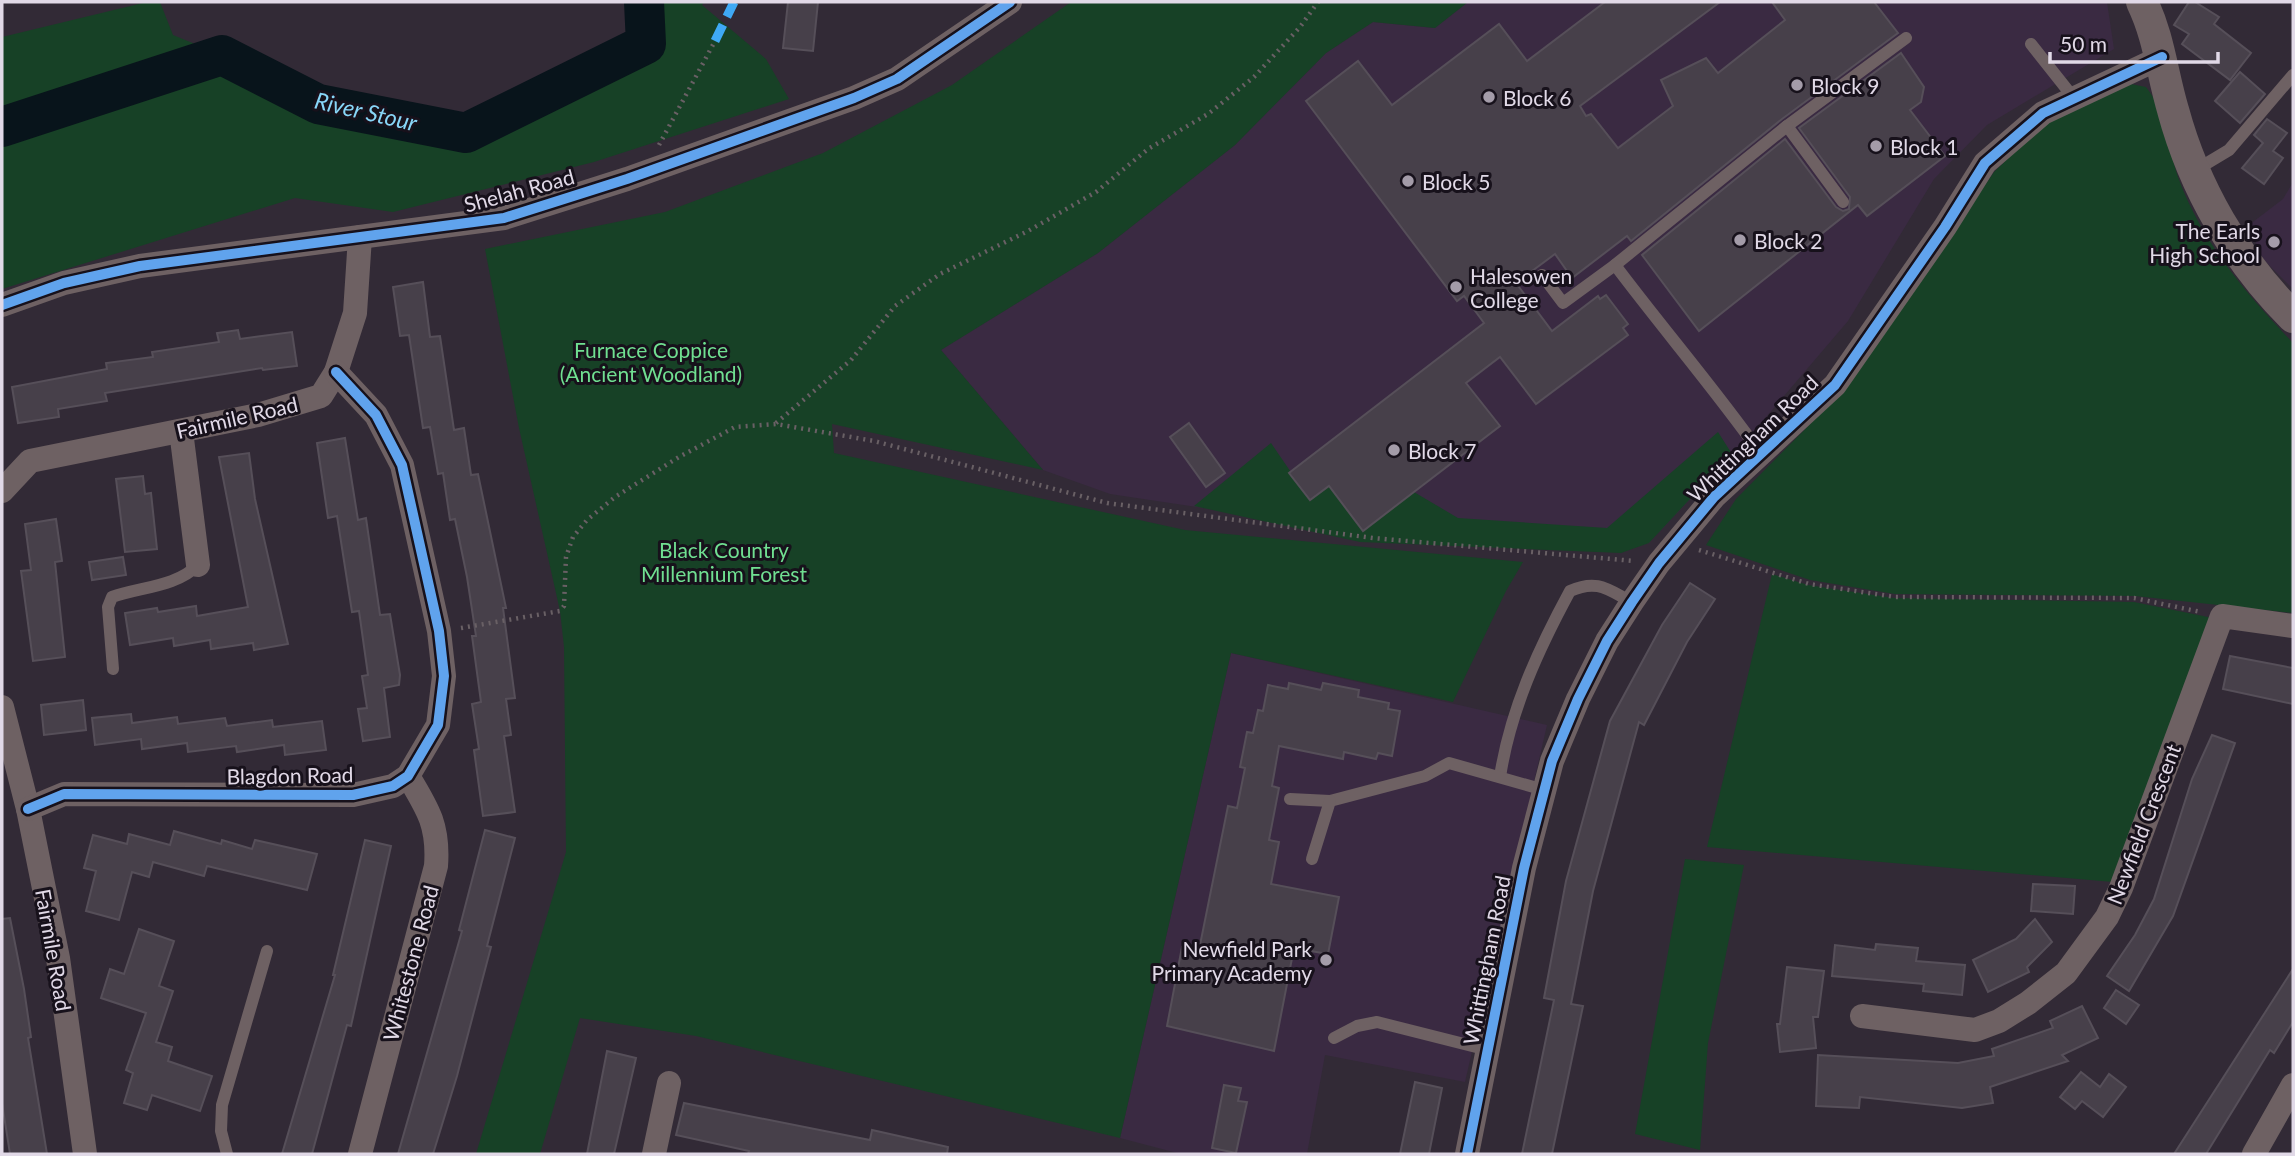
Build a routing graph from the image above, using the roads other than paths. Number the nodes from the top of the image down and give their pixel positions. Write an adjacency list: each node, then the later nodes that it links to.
1 (1010, 2): 11 (street, Shelah Road)
2 (2142, 2): 5 (street)
3 (1906, 38): 8 (lane)
4 (2031, 44): 7 (lane)
5 (2162, 57): 7 (street, Whittingham Road); 9 (street)
6 (2293, 75): 9 (lane)
7 (2073, 97): 18 (street, Whittingham Road)
8 (1787, 126): 10 (lane); 12 (lane)
9 (2194, 171): 15 (street)
10 (1843, 202)
11 (360, 237): 14 (street, Shelah Road); 16 (street, Fairmile Road)
12 (1615, 265): 13 (lane); 18 (lane)
13 (1542, 275)
14 (2, 305)
15 (2293, 317)
16 (336, 373): 17 (street, Fairmile Road); 25 (street)
17 (181, 431): 19 (street, Fairmile Road); 20 (street)
18 (1761, 454): 21 (street, Whittingham Road)
19 (2, 491)
20 (198, 565): 23 (lane)
21 (1632, 602): 26 (lane); 27 (street, Whittingham Road)
22 (2293, 626): 33 (street, Newfield Crescent)
23 (113, 669)
24 (2, 707): 30 (street, Fairmile Road)
25 (408, 776): 30 (street, Blagdon Road); 40 (street, Whitestone Road)
26 (1500, 777): 27 (lane); 29 (lane)
27 (1544, 790): 35 (street, Whittingham Road)
28 (1290, 799): 29 (lane)
29 (1329, 801): 31 (lane)
30 (28, 810): 38 (street, Fairmile Road)
31 (1312, 859)
32 (267, 951): 39 (lane)
33 (1863, 1016)
34 (1334, 1038): 35 (lane)
35 (1488, 1049): 42 (street, Whittingham Road)
36 (669, 1083): 41 (street)
37 (2293, 1085): 43 (street)
38 (85, 1154)
39 (227, 1154)
40 (360, 1154)
41 (654, 1154)
42 (1467, 1154)
43 (2253, 1154)

